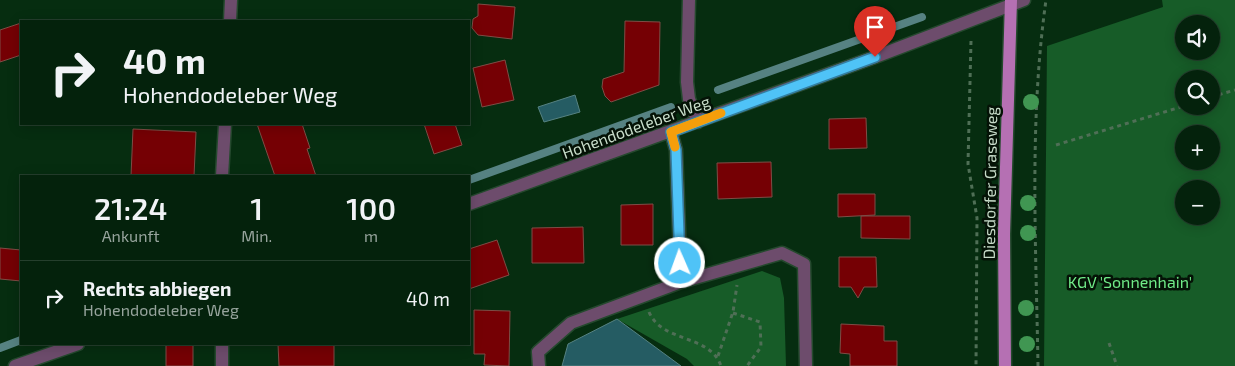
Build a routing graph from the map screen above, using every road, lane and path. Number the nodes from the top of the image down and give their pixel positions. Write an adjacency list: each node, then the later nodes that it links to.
1 (231, 0): 6 (street)
2 (689, 0): 13 (street)
3 (1024, 0): 5 (street, Hohendodeleber Weg)
4 (1046, 0): 35 (path)
5 (1011, 3): 13 (street, Hohendodeleber Weg); 34 (main road, Diesdorfer Graseweg)
6 (230, 20)
7 (970, 44): 11 (path)
8 (1235, 90): 9 (path)
9 (1220, 95)
10 (1175, 109): 16 (path)
11 (969, 118): 12 (path); 33 (path)
12 (974, 118)
13 (698, 122): 15 (street, Hohendodeleber Weg)
14 (225, 125): 17 (street)
15 (671, 132): 18 (street, Hohendodeleber Weg); 20 (street)
16 (1056, 145)
17 (222, 175)
18 (470, 204)
19 (741, 265): 20 (street); 22 (path); 32 (street)
20 (681, 282): 21 (street)
21 (643, 297): 26 (path); 29 (street)
22 (733, 312): 26 (path); 31 (path)
23 (1109, 343): 36 (path)
24 (75, 345): 27 (street)
25 (222, 345): 28 (street)
26 (718, 356): 30 (path)
27 (16, 366)
28 (222, 366)
29 (538, 366)
30 (721, 366)
31 (747, 366)
32 (806, 366)
33 (976, 366)
34 (1004, 366)
35 (1038, 366)
36 (1117, 366)

